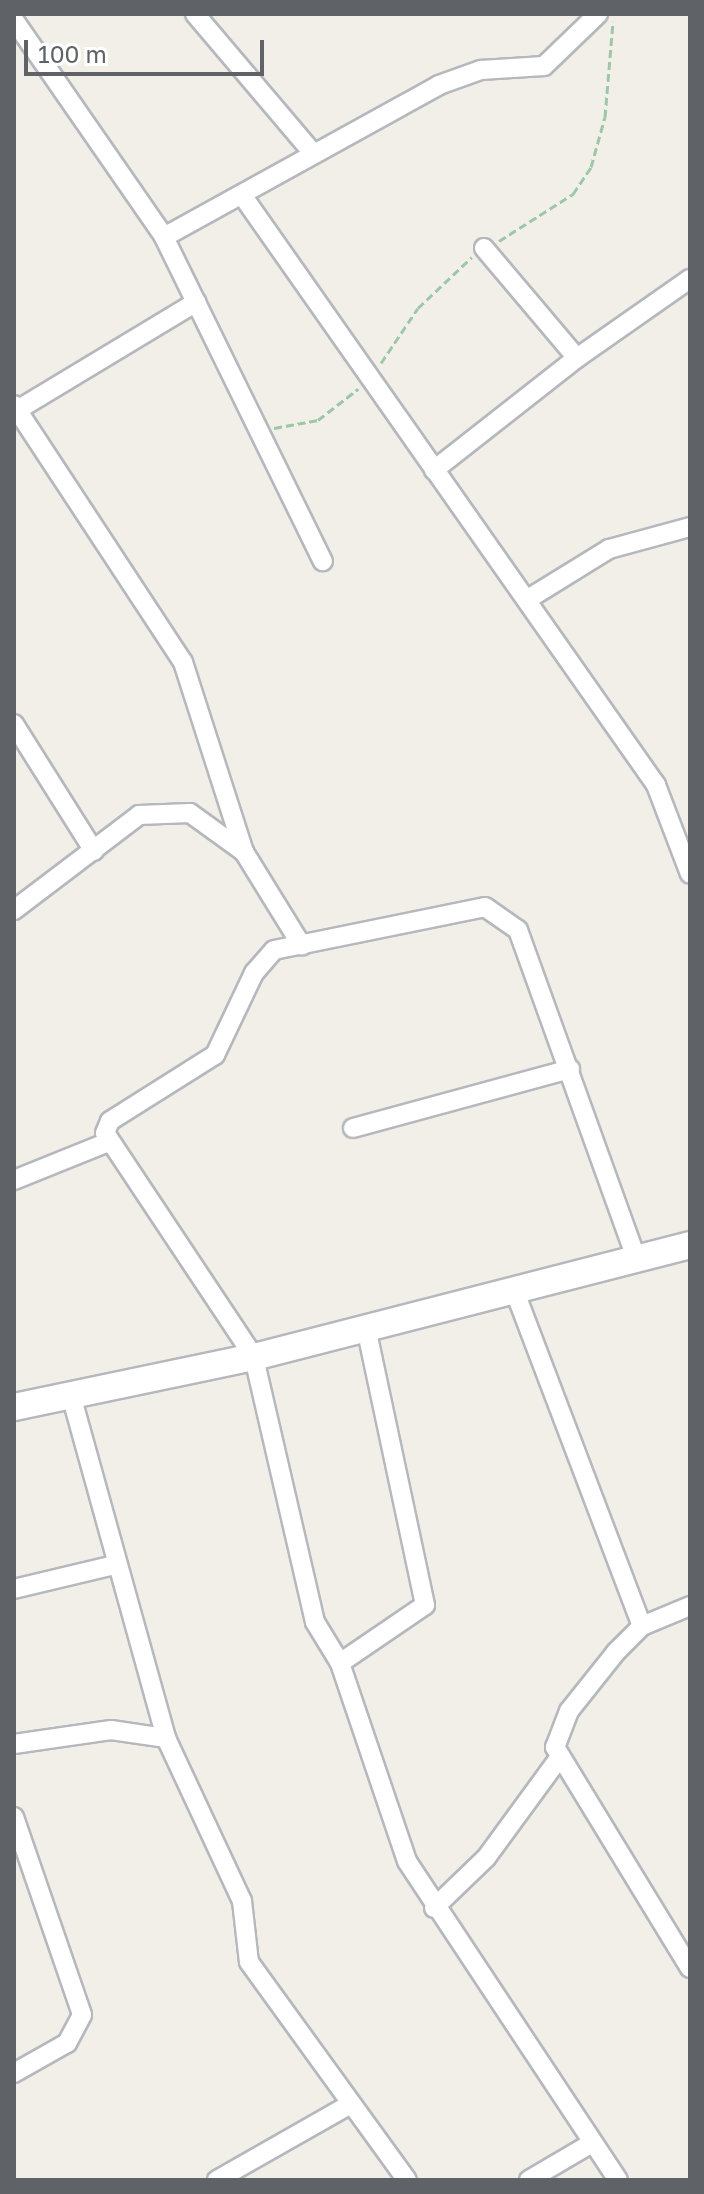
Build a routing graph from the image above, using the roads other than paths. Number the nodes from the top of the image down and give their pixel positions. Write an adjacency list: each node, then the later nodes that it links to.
1 (195, 14): 4 (street)
2 (598, 14): 4 (street)
3 (14, 20): 6 (street)
4 (311, 151): 5 (street)
5 (242, 195): 6 (street); 12 (street)
6 (164, 237): 9 (street)
7 (484, 248): 10 (street)
8 (690, 279): 10 (street)
9 (196, 302): 11 (street); 14 (street)
10 (577, 358): 12 (street)
11 (15, 409): 18 (street)
12 (434, 470): 15 (street)
13 (690, 527): 15 (street)
14 (323, 561)
15 (528, 599): 19 (street)
16 (14, 724): 17 (street)
17 (94, 851): 18 (street); 20 (street)
18 (244, 852): 21 (street)
19 (690, 874)
20 (14, 910)
21 (302, 946): 22 (street); 24 (street)
22 (570, 1069): 23 (street); 27 (street)
23 (353, 1128)
24 (106, 1143): 25 (street); 30 (street)
25 (14, 1180)
26 (690, 1245): 27 (street)
27 (636, 1257): 28 (street)
28 (515, 1292): 29 (street); 36 (street)
29 (366, 1327): 30 (street); 37 (street)
30 (254, 1357): 31 (street); 37 (street)
31 (71, 1395): 32 (street); 33 (street)
32 (14, 1407)
33 (115, 1565): 34 (street); 38 (street)
34 (14, 1589)
35 (690, 1606): 36 (street)
36 (642, 1626): 40 (street)
37 (340, 1663): 42 (street)
38 (166, 1738): 39 (street); 46 (street)
39 (14, 1744)
40 (557, 1761): 42 (street); 43 (street)
41 (14, 1817): 45 (street)
42 (434, 1908): 47 (street)
43 (684, 1945): 44 (street)
44 (690, 1968)
45 (14, 2073)
46 (349, 2105): 48 (street); 49 (street)
47 (592, 2143): 50 (street); 51 (street)
48 (217, 2180)
49 (407, 2180)
50 (529, 2180)
51 (618, 2180)

